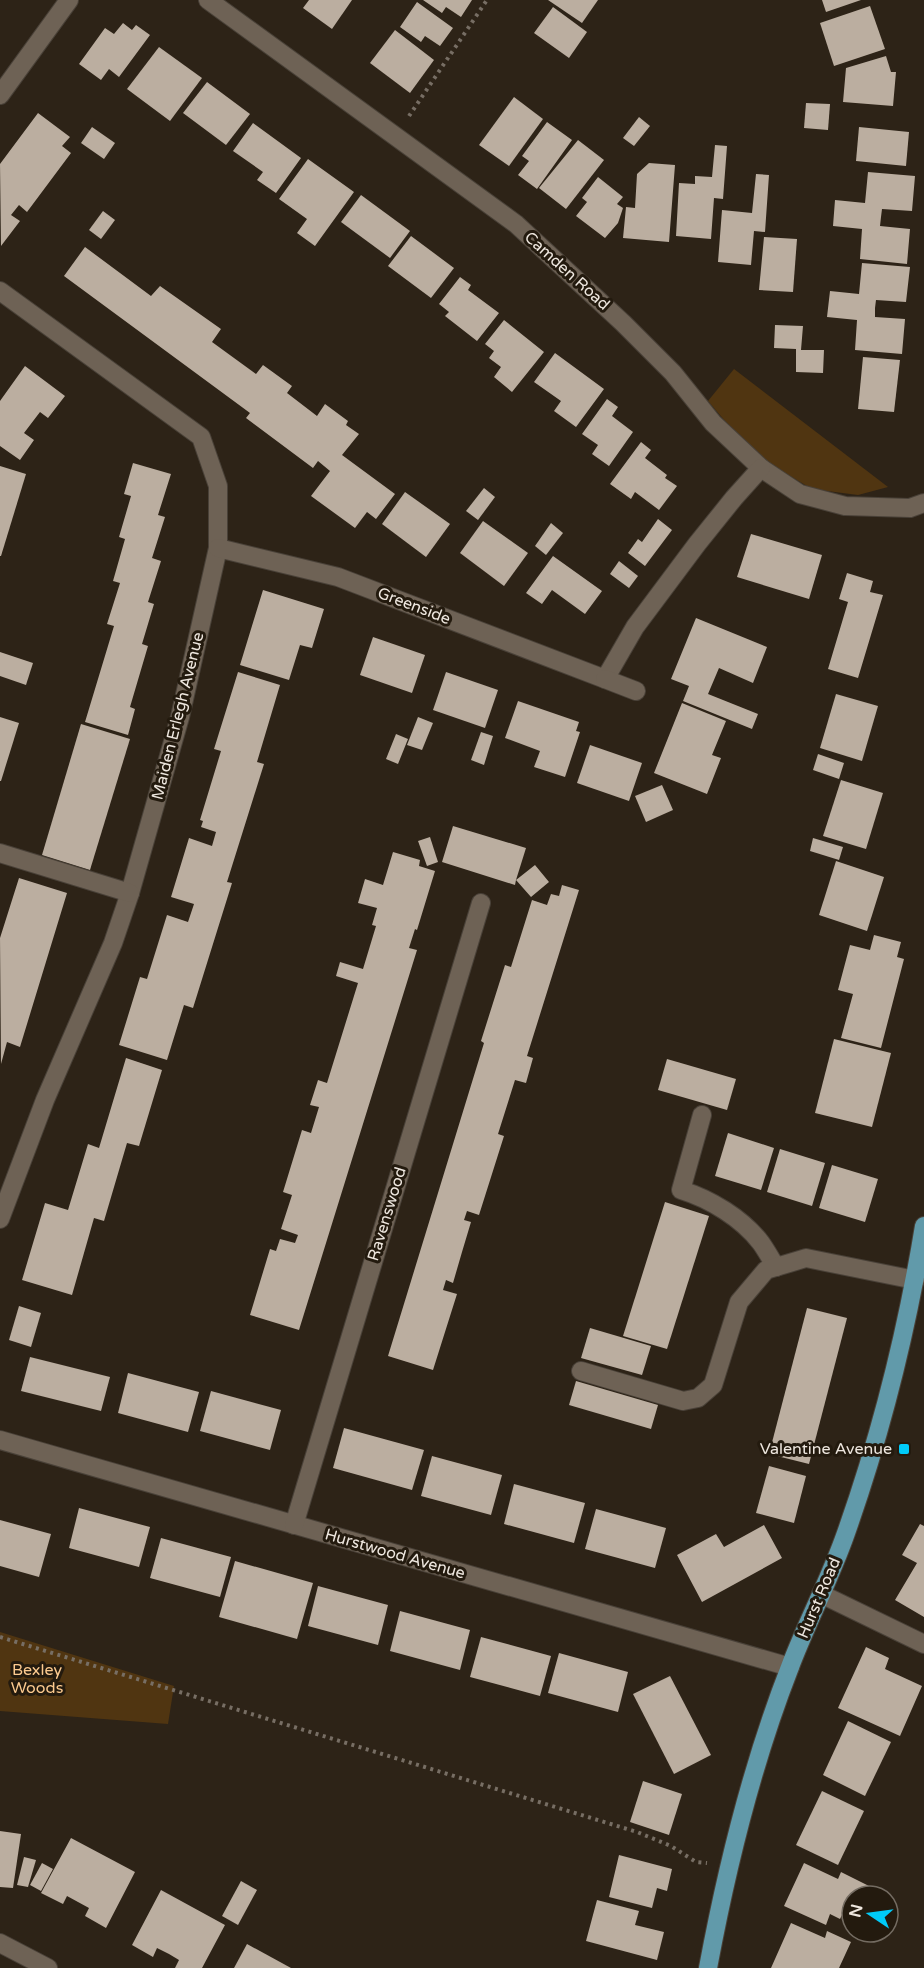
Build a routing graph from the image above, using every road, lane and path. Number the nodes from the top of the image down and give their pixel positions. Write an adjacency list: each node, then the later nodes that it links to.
1 (69, 0): 4 (street)
2 (208, 0): 5 (street, Camden Road)
3 (487, 0): 5 (path)
4 (0, 95)
5 (396, 136): 7 (street, Camden Road)
6 (0, 291): 9 (street, Maiden Erlegh Avenue)
7 (761, 468): 8 (street, Camden Road); 10 (street)
8 (924, 503)
9 (218, 548): 10 (street, Greenside); 13 (street, Maiden Erlegh Avenue)
10 (605, 679): 11 (street, Greenside)
11 (636, 691)
12 (0, 853): 13 (street)
13 (130, 893): 16 (street, Maiden Erlegh Avenue)
14 (481, 903): 22 (street, Ravenswood)
15 (702, 1114): 18 (street)
16 (0, 1219)
17 (924, 1226): 19 (main road, Hurst Road)
18 (776, 1267): 19 (street); 20 (street)
19 (915, 1280): 23 (main road, Hurst Road)
20 (581, 1371)
21 (0, 1440): 22 (street, Hurstwood Avenue)
22 (294, 1525): 26 (street, Hurstwood Avenue)
23 (821, 1594): 25 (street); 26 (main road, Hurst Road)
24 (0, 1637): 27 (path)
25 (924, 1644)
26 (789, 1667): 27 (main road, Hurst Road)
27 (729, 1865): 30 (main road, Hurst Road)
28 (0, 1943): 29 (street)
29 (48, 1968)
30 (708, 1968)

